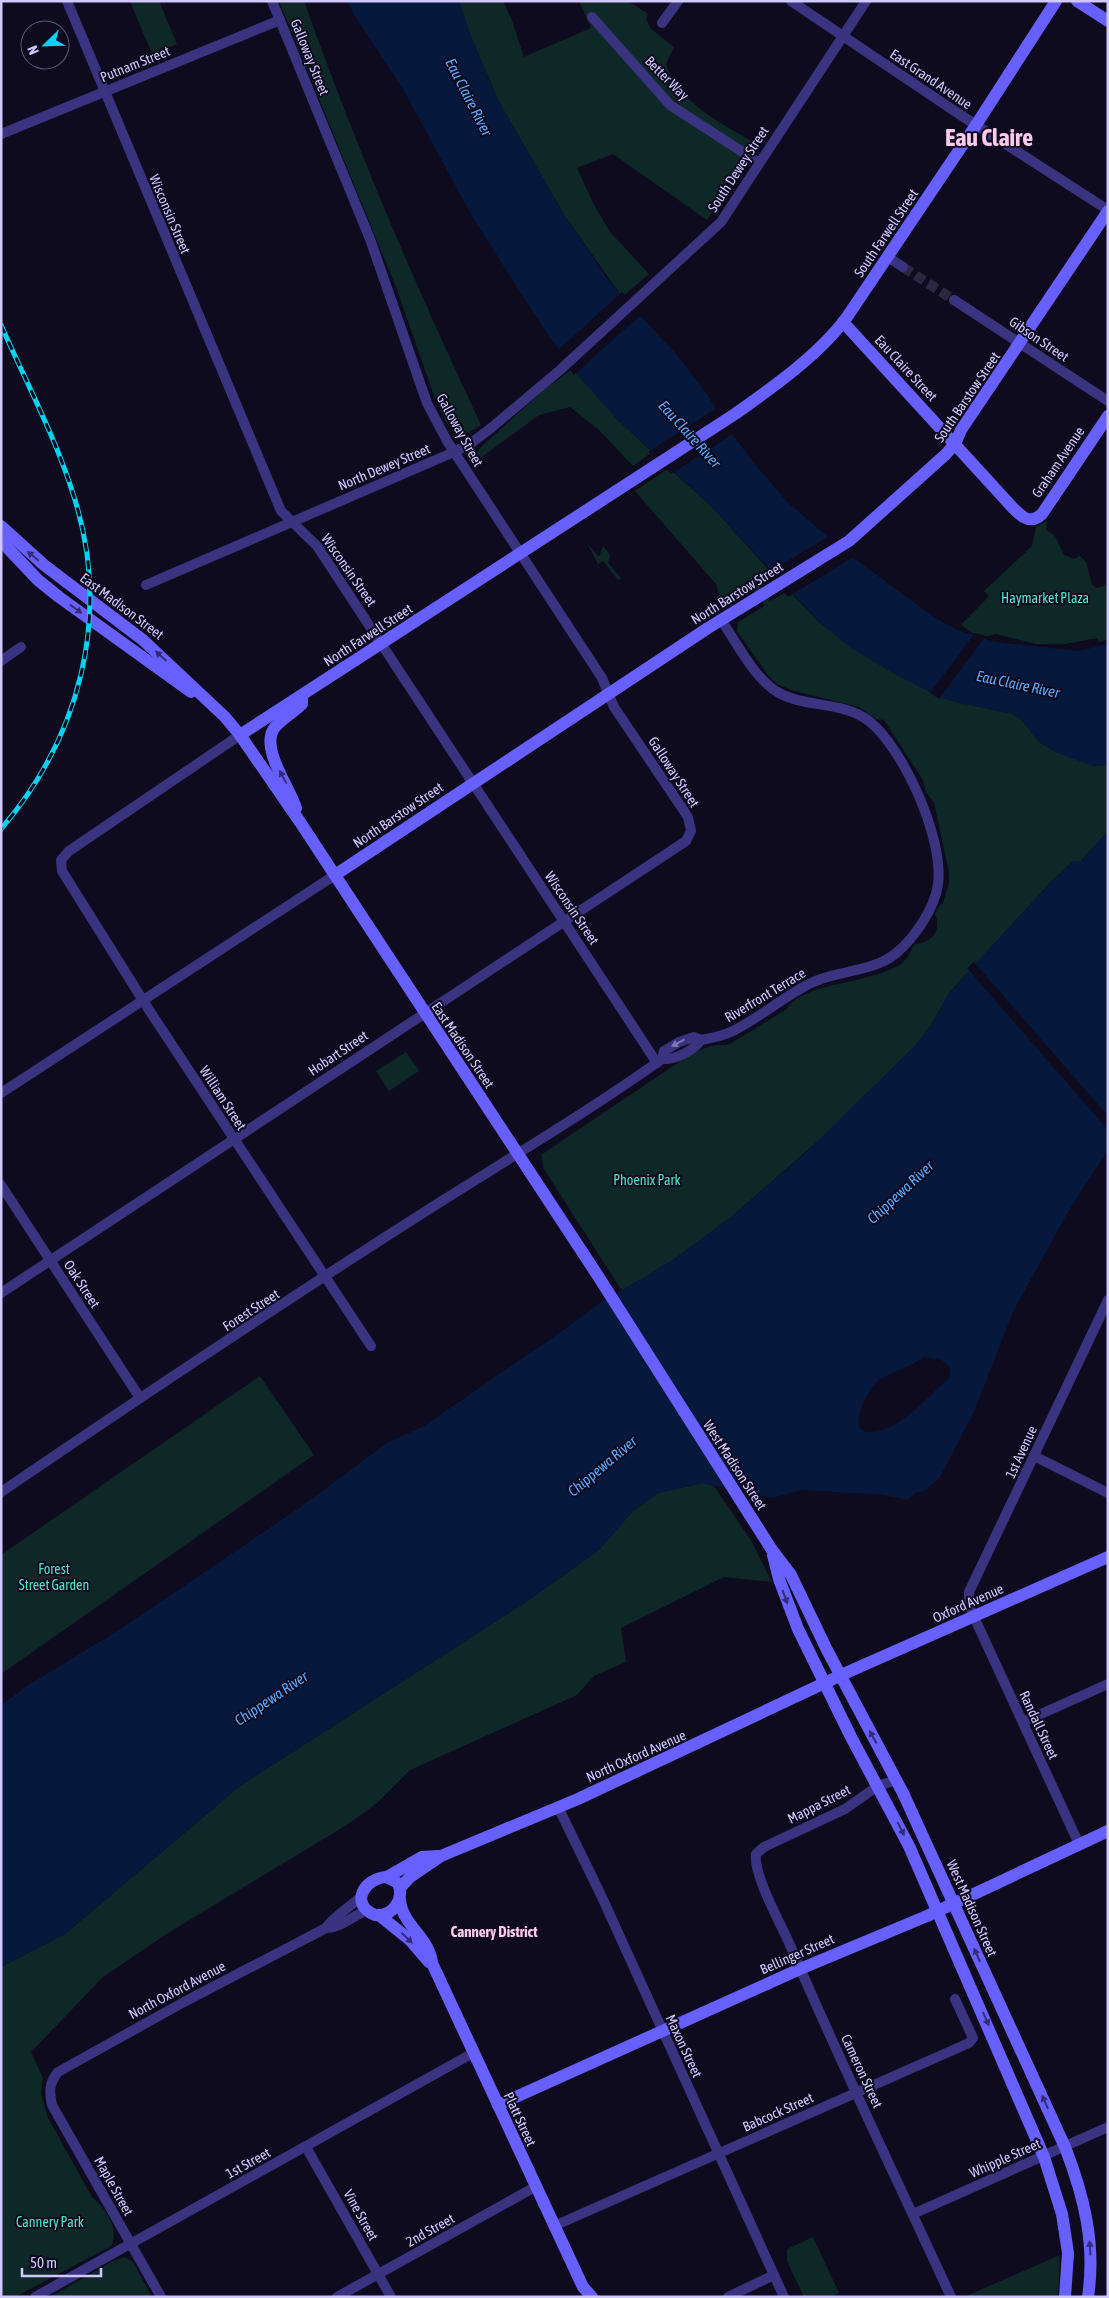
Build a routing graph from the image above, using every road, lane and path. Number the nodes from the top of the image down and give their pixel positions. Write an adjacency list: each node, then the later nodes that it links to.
1 (67, 1): 13 (street, Wisconsin Street)
2 (272, 1): 9 (street, Galloway Street)
3 (678, 1): 11 (street)
4 (791, 1): 12 (street, East Grand Avenue)
5 (866, 1): 12 (street, South Dewey Street)
6 (1056, 1): 14 (main road, South Farwell Street)
7 (1077, 1): 10 (main road)
8 (592, 17): 16 (street, Better Way)
9 (280, 20): 13 (street, Putnam Street); 28 (street, Galloway Street)
10 (1108, 21)
11 (662, 23)
12 (844, 36): 14 (street, East Grand Avenue); 16 (street, South Dewey Street)
13 (104, 92): 15 (street, Putnam Street); 30 (street, Wisconsin Street)
14 (976, 125): 17 (street, East Grand Avenue); 18 (main road, South Farwell Street)
15 (1, 134)
16 (758, 162): 22 (street, South Dewey Street)
17 (1108, 210): 23 (main road, South Barstow Street)
18 (888, 257): 19 (street); 21 (main road, South Farwell Street)
19 (903, 267)
20 (954, 300): 23 (street, Gibson Street)
21 (843, 322): 26 (main road, South Farwell Street); 27 (main road, Eau Claire Street)
22 (605, 329): 28 (street, North Dewey Street)
23 (1021, 343): 24 (street, Gibson Street); 27 (main road, South Barstow Street)
24 (1108, 402)
25 (1108, 416): 29 (main road, Graham Avenue)
26 (695, 440): 33 (main road, North Farwell Street)
27 (955, 444): 29 (main road, Eau Claire Street); 34 (main road, South Barstow Street)
28 (454, 452): 30 (street, North Dewey Street); 33 (street, Galloway Street)
29 (1030, 520)
30 (293, 521): 35 (street, North Dewey Street); 37 (street, Wisconsin Street)
31 (1, 526): 42 (main road, East Madison Street, one-way to 31)
32 (1, 542): 42 (main road, East Madison Street, one-way to 42)
33 (521, 553): 37 (main road, North Farwell Street); 40 (street, Galloway Street)
34 (812, 563): 36 (main road, North Barstow Street)
35 (146, 586)
36 (721, 620): 40 (main road, North Barstow Street); 52 (street, Riverfront Terrace)
37 (382, 644): 41 (main road, North Farwell Street); 44 (street, Wisconsin Street)
38 (21, 647): 39 (street)
39 (1, 661)
40 (609, 694): 44 (main road, North Barstow Street); 46 (street, Galloway Street)
41 (302, 696): 43 (main road, North Farwell Street); 45 (main road, one-way to 41)
42 (222, 713): 43 (main road, East Madison Street)
43 (240, 735): 45 (main road, East Madison Street); 47 (street, North Farwell Street)
44 (472, 783): 48 (main road, North Barstow Street); 49 (street, Wisconsin Street)
45 (300, 822): 48 (main road, East Madison Street)
46 (690, 837): 49 (street, Hobart Street)
47 (61, 860): 50 (street, William Street)
48 (334, 875): 50 (street, North Barstow Street); 51 (main road, East Madison Street)
49 (564, 921): 51 (street, Hobart Street); 52 (street, Wisconsin Street)
50 (142, 999): 53 (street, North Barstow Street); 54 (street, William Street)
51 (424, 1013): 54 (street, Hobart Street); 55 (main road, East Madison Street)
52 (660, 1061): 55 (street, Riverfront Terrace)
53 (1, 1093)
54 (234, 1139): 57 (street, Hobart Street); 58 (street, William Street)
55 (518, 1155): 58 (street, Forest Street); 62 (main road, East Madison Street)
56 (1, 1185): 57 (street, Oak Street)
57 (50, 1260): 59 (street, Hobart Street); 63 (street, Oak Street)
58 (326, 1277): 61 (street, William Street); 63 (street, Forest Street)
59 (1, 1293)
60 (1108, 1300): 64 (street, 1st Avenue)
61 (371, 1346)
62 (673, 1396): 67 (main road, West Madison Street)
63 (140, 1398): 65 (street, Forest Street)
64 (1034, 1456): 66 (street); 69 (street, 1st Avenue)
65 (1, 1492)
66 (1108, 1493)
67 (772, 1550): 70 (main road, West Madison Street); 71 (main road, West Madison Street, one-way to 71)
68 (1108, 1557): 69 (main road, Oxford Avenue)
69 (974, 1617): 70 (main road, Oxford Avenue); 73 (street, Randall Street)
70 (840, 1676): 71 (main road, North Oxford Avenue); 74 (main road, West Madison Street, one-way to 70)
71 (825, 1683): 75 (main road, West Madison Street); 76 (main road, North Oxford Avenue)
72 (1108, 1684): 73 (street)
73 (1023, 1722): 78 (street, Randall Street)
74 (896, 1780): 75 (street, Mappa Street); 84 (main road, West Madison Street)
75 (878, 1786): 79 (street, Mappa Street); 85 (main road, West Madison Street, one-way to 85)
76 (558, 1807): 80 (main road, North Oxford Avenue); 91 (street, Maxon Street)
77 (1108, 1831): 78 (main road, Bellinger Street)
78 (1079, 1844): 84 (main road, Bellinger Street)
79 (756, 1854): 89 (street, Cameron Street)
80 (441, 1856): 81 (main road, North Oxford Avenue); 82 (main road, North Oxford Avenue)
81 (387, 1877): 82 (main road); 83 (main road)
82 (400, 1894): 86 (main road); 88 (main road, Platt Street)
83 (362, 1896): 86 (main road); 87 (street, North Oxford Avenue)
84 (954, 1903): 85 (main road, Bellinger Street); 98 (main road, West Madison Street, one-way to 84)
85 (937, 1911): 89 (main road, Bellinger Street); 100 (main road, West Madison Street, one-way to 100)
86 (373, 1913): 87 (street, North Oxford Avenue); 88 (main road, Platt Street, one-way to 88)
87 (326, 1928): 93 (street, North Oxford Avenue)
88 (432, 1963): 92 (main road, Platt Street)
89 (800, 1969): 91 (main road, Bellinger Street); 94 (street, Cameron Street)
90 (955, 1999): 94 (street, Babcock Street)
91 (661, 2030): 95 (main road, Bellinger Street); 99 (street, Maxon Street)
92 (473, 2053): 95 (main road, Platt Street); 97 (street, 1st Street)
93 (50, 2087): 104 (street, Maple Street)
94 (857, 2092): 99 (street, Babcock Street); 102 (street, Cameron Street)
95 (498, 2105): 101 (main road, Platt Street)
96 (1108, 2127): 98 (street, Whipple Street)
97 (306, 2147): 104 (street, 1st Street); 105 (street, Vine Street)
98 (1065, 2147): 100 (street, Whipple Street); 117 (main road, West Madison Street, one-way to 98)
99 (718, 2154): 103 (street, Babcock Street); 106 (street, Maxon Street)
100 (1044, 2157): 102 (street, Whipple Street); 116 (main road, West Madison Street)
101 (535, 2187): 103 (main road, Platt Street); 105 (street, 2nd Street)
102 (913, 2214): 115 (street, Cameron Street)
103 (554, 2226): 107 (main road, Platt Street)
104 (130, 2243): 108 (street, 1st Street); 109 (street, Maple Street)
105 (378, 2274): 110 (street, 2nd Street); 111 (street, Vine Street)
106 (774, 2275): 113 (street); 114 (street, Maxon Street)
107 (582, 2292): 112 (main road, Platt Street)
108 (35, 2297)
109 (161, 2297)
110 (337, 2297)
111 (391, 2297)
112 (592, 2297)
113 (728, 2297)
114 (784, 2297)
115 (951, 2297)
116 (1065, 2297)
117 (1088, 2297)

